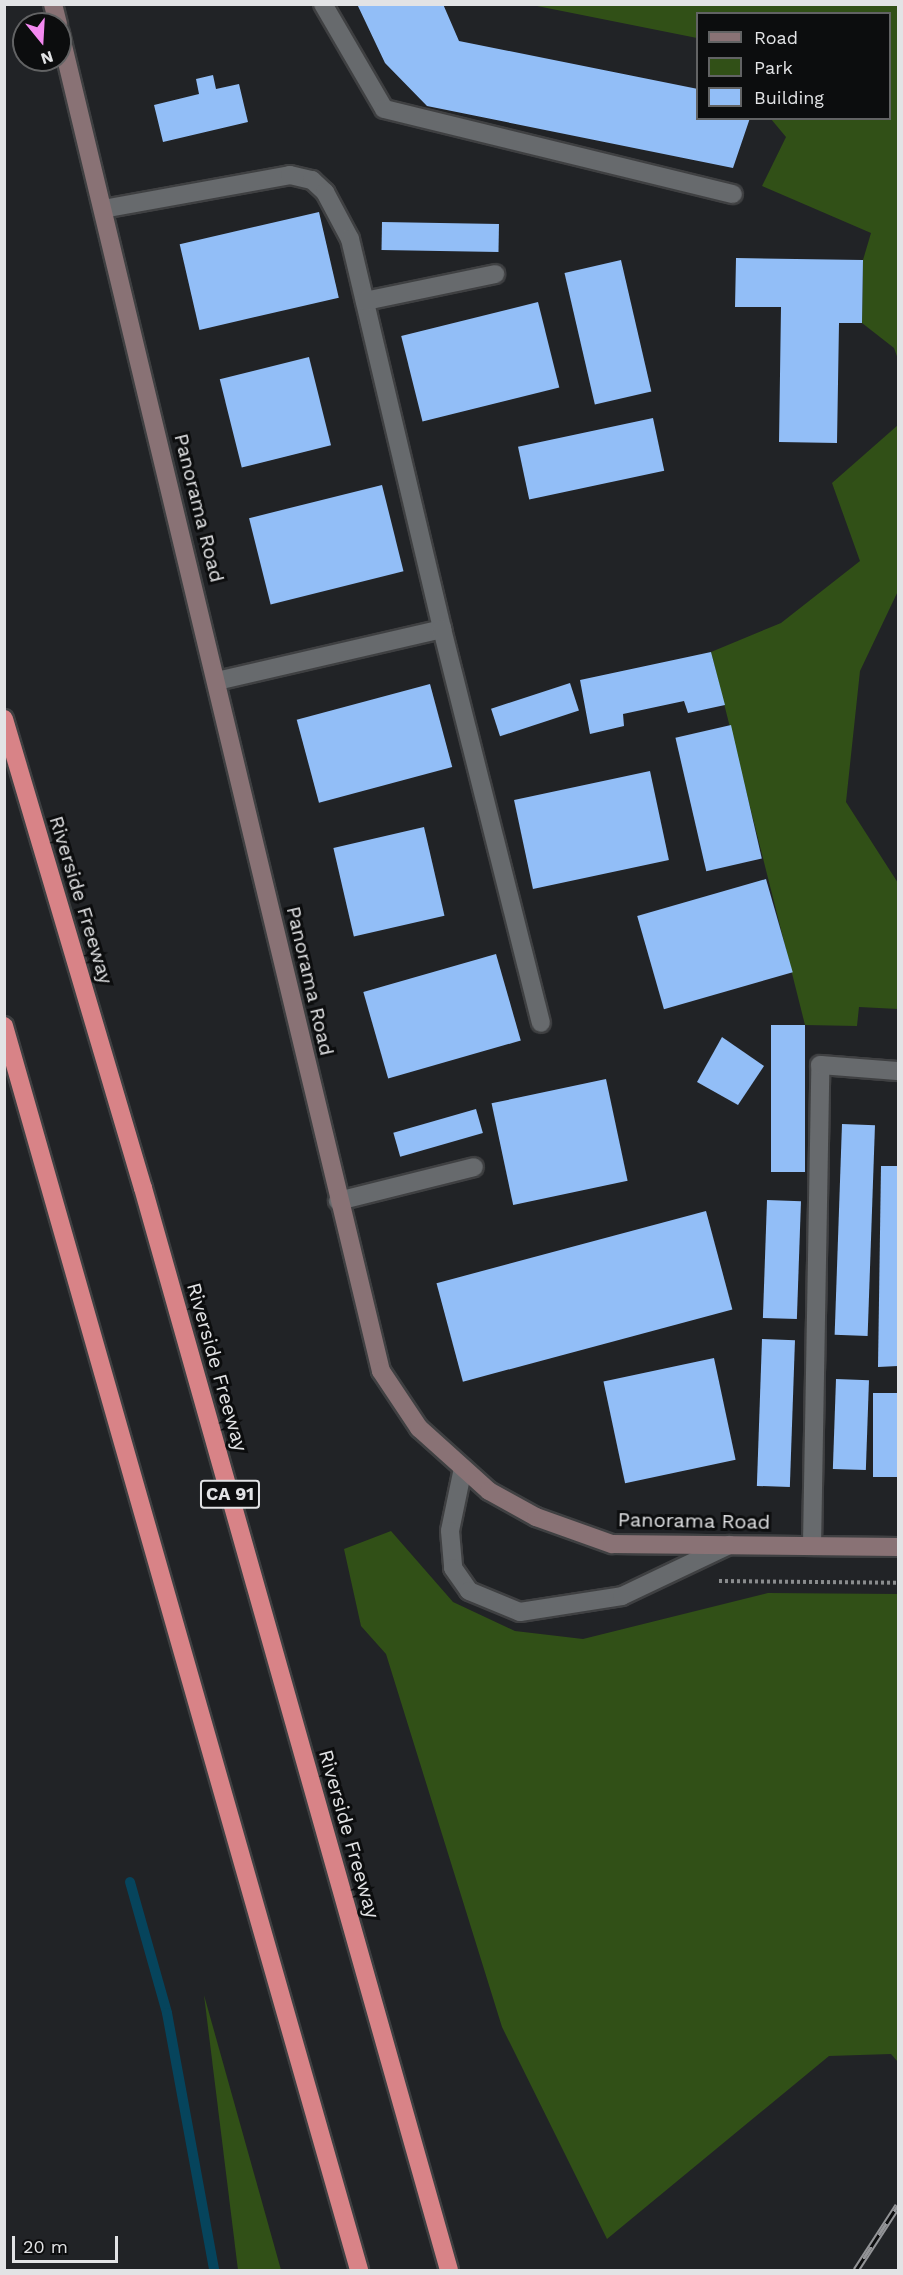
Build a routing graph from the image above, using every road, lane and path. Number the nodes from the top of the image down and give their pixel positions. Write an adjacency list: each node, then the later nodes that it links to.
1 (323, 4): 3 (lane)
2 (70, 72): 4 (street, Panorama Road)
3 (733, 194)
4 (104, 209): 6 (lane); 8 (street, Panorama Road)
5 (495, 274): 6 (lane)
6 (365, 301): 7 (lane)
7 (442, 629): 8 (lane); 10 (lane)
8 (218, 681): 14 (street, Panorama Road)
9 (4, 719): 22 (highway, Riverside Freeway / CA 91)
10 (541, 1023)
11 (4, 1026): 21 (highway)
12 (898, 1071): 17 (lane)
13 (474, 1167): 14 (lane)
14 (338, 1201): 15 (street, Panorama Road)
15 (463, 1468): 16 (street, Panorama Road); 16 (lane)
16 (729, 1545): 17 (street, Panorama Road)
17 (812, 1546): 18 (street, Panorama Road)
18 (898, 1547)
19 (716, 1581): 20 (path)
20 (898, 1583)
21 (359, 2271)
22 (449, 2271)

